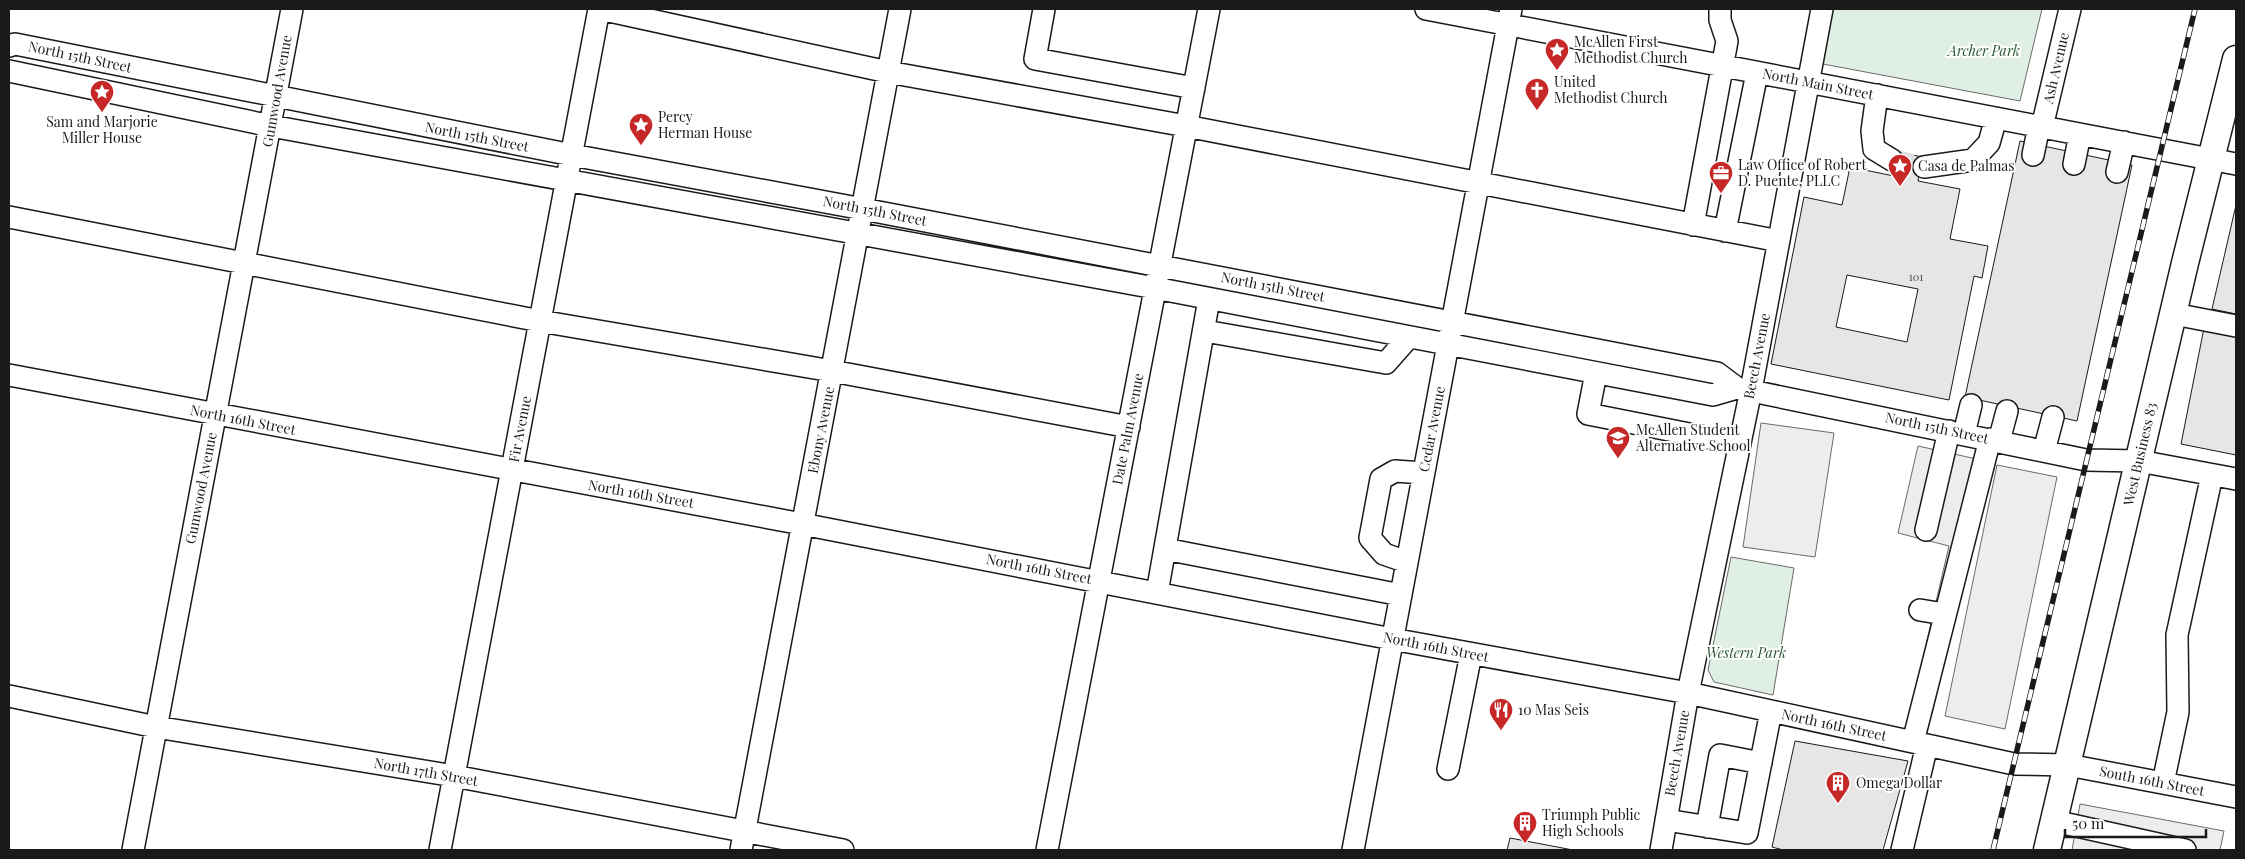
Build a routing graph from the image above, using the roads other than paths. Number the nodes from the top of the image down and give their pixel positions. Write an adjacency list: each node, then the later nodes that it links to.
1 (292, 9): 21 (street, Gumwood Avenue)
2 (600, 9): 16 (street); 28 (street, Fir Avenue)
3 (900, 9): 16 (street, Ebony Avenue)
4 (1044, 9): 19 (street)
5 (1209, 9): 19 (street, Date Palm Avenue)
6 (1426, 9): 10 (street, North Main Street)
7 (1720, 9): 14 (street)
8 (1822, 9): 18 (street, Beech Avenue)
9 (2070, 9): 25 (street, Ash Avenue)
10 (1460, 12): 11 (street, North Main Street)
11 (1510, 17): 14 (street, North Main Street); 37 (street, Cedar Avenue)
12 (9, 46): 21 (street, North 15th Street)
13 (2236, 59): 30 (main road, West Business 83)
14 (1724, 66): 17 (street, North Main Street); 40 (street)
15 (9, 71): 23 (street, North 15th Street)
16 (888, 72): 24 (street); 38 (street, Ebony Avenue)
17 (1757, 73): 18 (street, North Main Street); 41 (street)
18 (1808, 82): 20 (street, North Main Street); 43 (street, Beech Avenue)
19 (1194, 88): 24 (street, Date Palm Avenue)
20 (1877, 95): 22 (street, North Main Street); 31 (street)
21 (276, 98): 23 (street, Gumwood Avenue); 28 (street, North 15th Street)
22 (1996, 118): 25 (street, North Main Street); 34 (street)
23 (271, 126): 36 (street, North 15th Street); 44 (street, Gumwood Avenue)
24 (1186, 126): 37 (street); 45 (street, Date Palm Avenue)
25 (2041, 127): 26 (street, North Main Street); 29 (street, Ash Avenue)
26 (2080, 134): 27 (street, North Main Street); 32 (street)
27 (2124, 142): 30 (street, North Main Street); 35 (street)
28 (572, 155): 36 (street, Fir Avenue); 38 (street, North 15th Street)
29 (2033, 156)
30 (2211, 159): 33 (street, North Main Street); 48 (main road, West Business 83)
31 (1892, 160)
32 (2074, 164)
33 (2236, 164)
34 (1924, 167)
35 (2117, 172)
36 (567, 181): 42 (street, North 15th Street); 49 (street, Fir Avenue)
37 (1478, 182): 40 (street); 50 (street, Cedar Avenue)
38 (863, 209): 42 (street, Ebony Avenue); 45 (street, North 15th Street)
39 (9, 217): 44 (street)
40 (1693, 225): 41 (street)
41 (1725, 231): 43 (street)
42 (858, 234): 46 (street, North 15th Street); 55 (street, Ebony Avenue)
43 (1779, 241): 58 (street, Beech Avenue)
44 (245, 262): 49 (street); 61 (street, Gumwood Avenue)
45 (1160, 266): 46 (street, Date Palm Avenue); 50 (street, North 15th Street)
46 (1155, 288): 47 (street, North 15th Street); 63 (street, Date Palm Avenue)
47 (1209, 299): 52 (street); 53 (street, North 15th Street)
48 (2174, 314): 51 (street); 68 (main road, West Business 83)
49 (540, 321): 55 (street); 69 (street, Fir Avenue)
50 (1452, 322): 54 (street, Cedar Avenue); 58 (street, North 15th Street)
51 (2236, 326)
52 (1205, 330): 53 (street); 75 (street)
53 (1408, 338): 54 (street, North 15th Street)
54 (1448, 346): 56 (street, North 15th Street); 70 (street, Cedar Avenue)
55 (832, 371): 63 (street); 73 (street, Ebony Avenue)
56 (1596, 374): 58 (street, North 15th Street); 66 (street)
57 (9, 375): 61 (street, North 16th Street)
58 (1744, 389): 64 (street, North 15th Street); 66 (street, Beech Avenue)
59 (1970, 405): 64 (street)
60 (2006, 411): 65 (street)
61 (215, 415): 69 (street, North 16th Street); 87 (street, Gumwood Avenue)
62 (2053, 417): 67 (street)
63 (1129, 427): 77 (street, Date Palm Avenue)
64 (1956, 432): 65 (street, North 15th Street); 74 (street)
65 (1995, 440): 67 (street, North 15th Street); 81 (street)
66 (1740, 444): 84 (street, Beech Avenue)
67 (2044, 451): 68 (street, North 15th Street)
68 (2139, 460): 71 (street, North 15th Street); 90 (main road, West Business 83)
69 (512, 471): 73 (street, North 16th Street); 92 (street, Fir Avenue)
70 (1424, 473): 76 (street, Cedar Avenue); 76 (street)
71 (2212, 475): 72 (street, North 15th Street); 93 (street)
72 (2236, 479)
73 (802, 524): 77 (street, North 16th Street); 98 (street, Ebony Avenue)
74 (1926, 530)
75 (1165, 550): 78 (street); 79 (street)
76 (1407, 562): 79 (street, Cedar Avenue)
77 (1099, 581): 78 (street, North 16th Street); 102 (street, Date Palm Avenue)
78 (1157, 592): 82 (street, North 16th Street)
79 (1400, 595): 82 (street, Cedar Avenue)
80 (1920, 610): 81 (street)
81 (1944, 614): 88 (street)
82 (1392, 639): 83 (street, North 16th Street); 103 (street, Cedar Avenue)
83 (1471, 654): 84 (street, North 16th Street); 91 (street)
84 (1688, 693): 86 (street, North 16th Street); 95 (street, Beech Avenue)
85 (9, 696): 87 (street, North 17th Street)
86 (1771, 711): 88 (street, North 16th Street); 89 (street)
87 (156, 727): 92 (street, North 17th Street); 99 (street, Gumwood Avenue)
88 (1920, 743): 90 (street, North 16th Street); 105 (street)
89 (1761, 762): 97 (street); 97 (street)
90 (2068, 765): 93 (street, South 16th Street); 96 (main road, West Business 83)
91 (1448, 769)
92 (454, 776): 98 (street, North 17th Street); 100 (street, Fir Avenue)
93 (2163, 783): 94 (street, South 16th Street)
94 (2235, 796)
95 (1666, 820): 97 (street); 104 (street, Beech Avenue)
96 (2054, 821): 106 (main road, West Business 83); 107 (street)
97 (1707, 827)
98 (743, 841): 101 (street, North 17th Street)
99 (133, 850)
100 (440, 850)
101 (843, 850)
102 (1048, 850)
103 (1353, 850)
104 (1661, 850)
105 (1902, 850)
106 (2046, 850)
107 (2185, 850)

